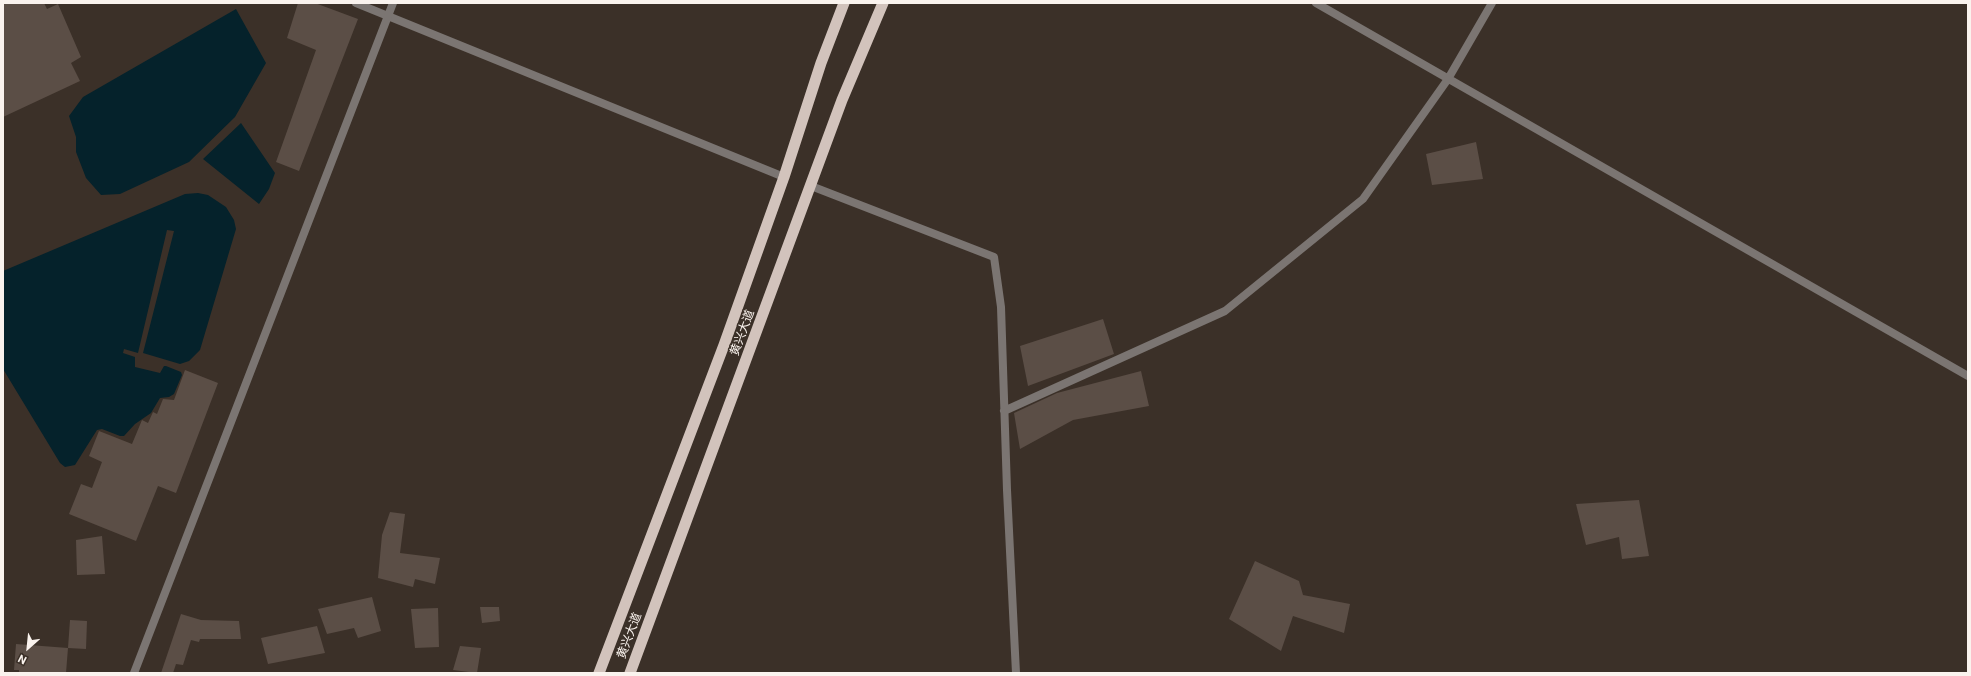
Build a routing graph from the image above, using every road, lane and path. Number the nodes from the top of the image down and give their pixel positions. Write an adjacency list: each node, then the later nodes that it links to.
1 (356, 3): 7 (street)
2 (393, 3): 7 (street)
3 (844, 3): 9 (highway, 黄兴大道)
4 (883, 3): 10 (highway, 黄兴大道)
5 (1316, 3): 8 (street)
6 (1492, 3): 8 (street)
7 (388, 16): 9 (street); 13 (street)
8 (1448, 79): 11 (street); 12 (street)
9 (784, 177): 14 (highway, 黄兴大道)
10 (811, 186): 12 (street); 15 (highway, 黄兴大道)
11 (1968, 376)
12 (1004, 411): 16 (street)
13 (134, 673)
14 (599, 673)
15 (630, 673)
16 (1016, 673)

